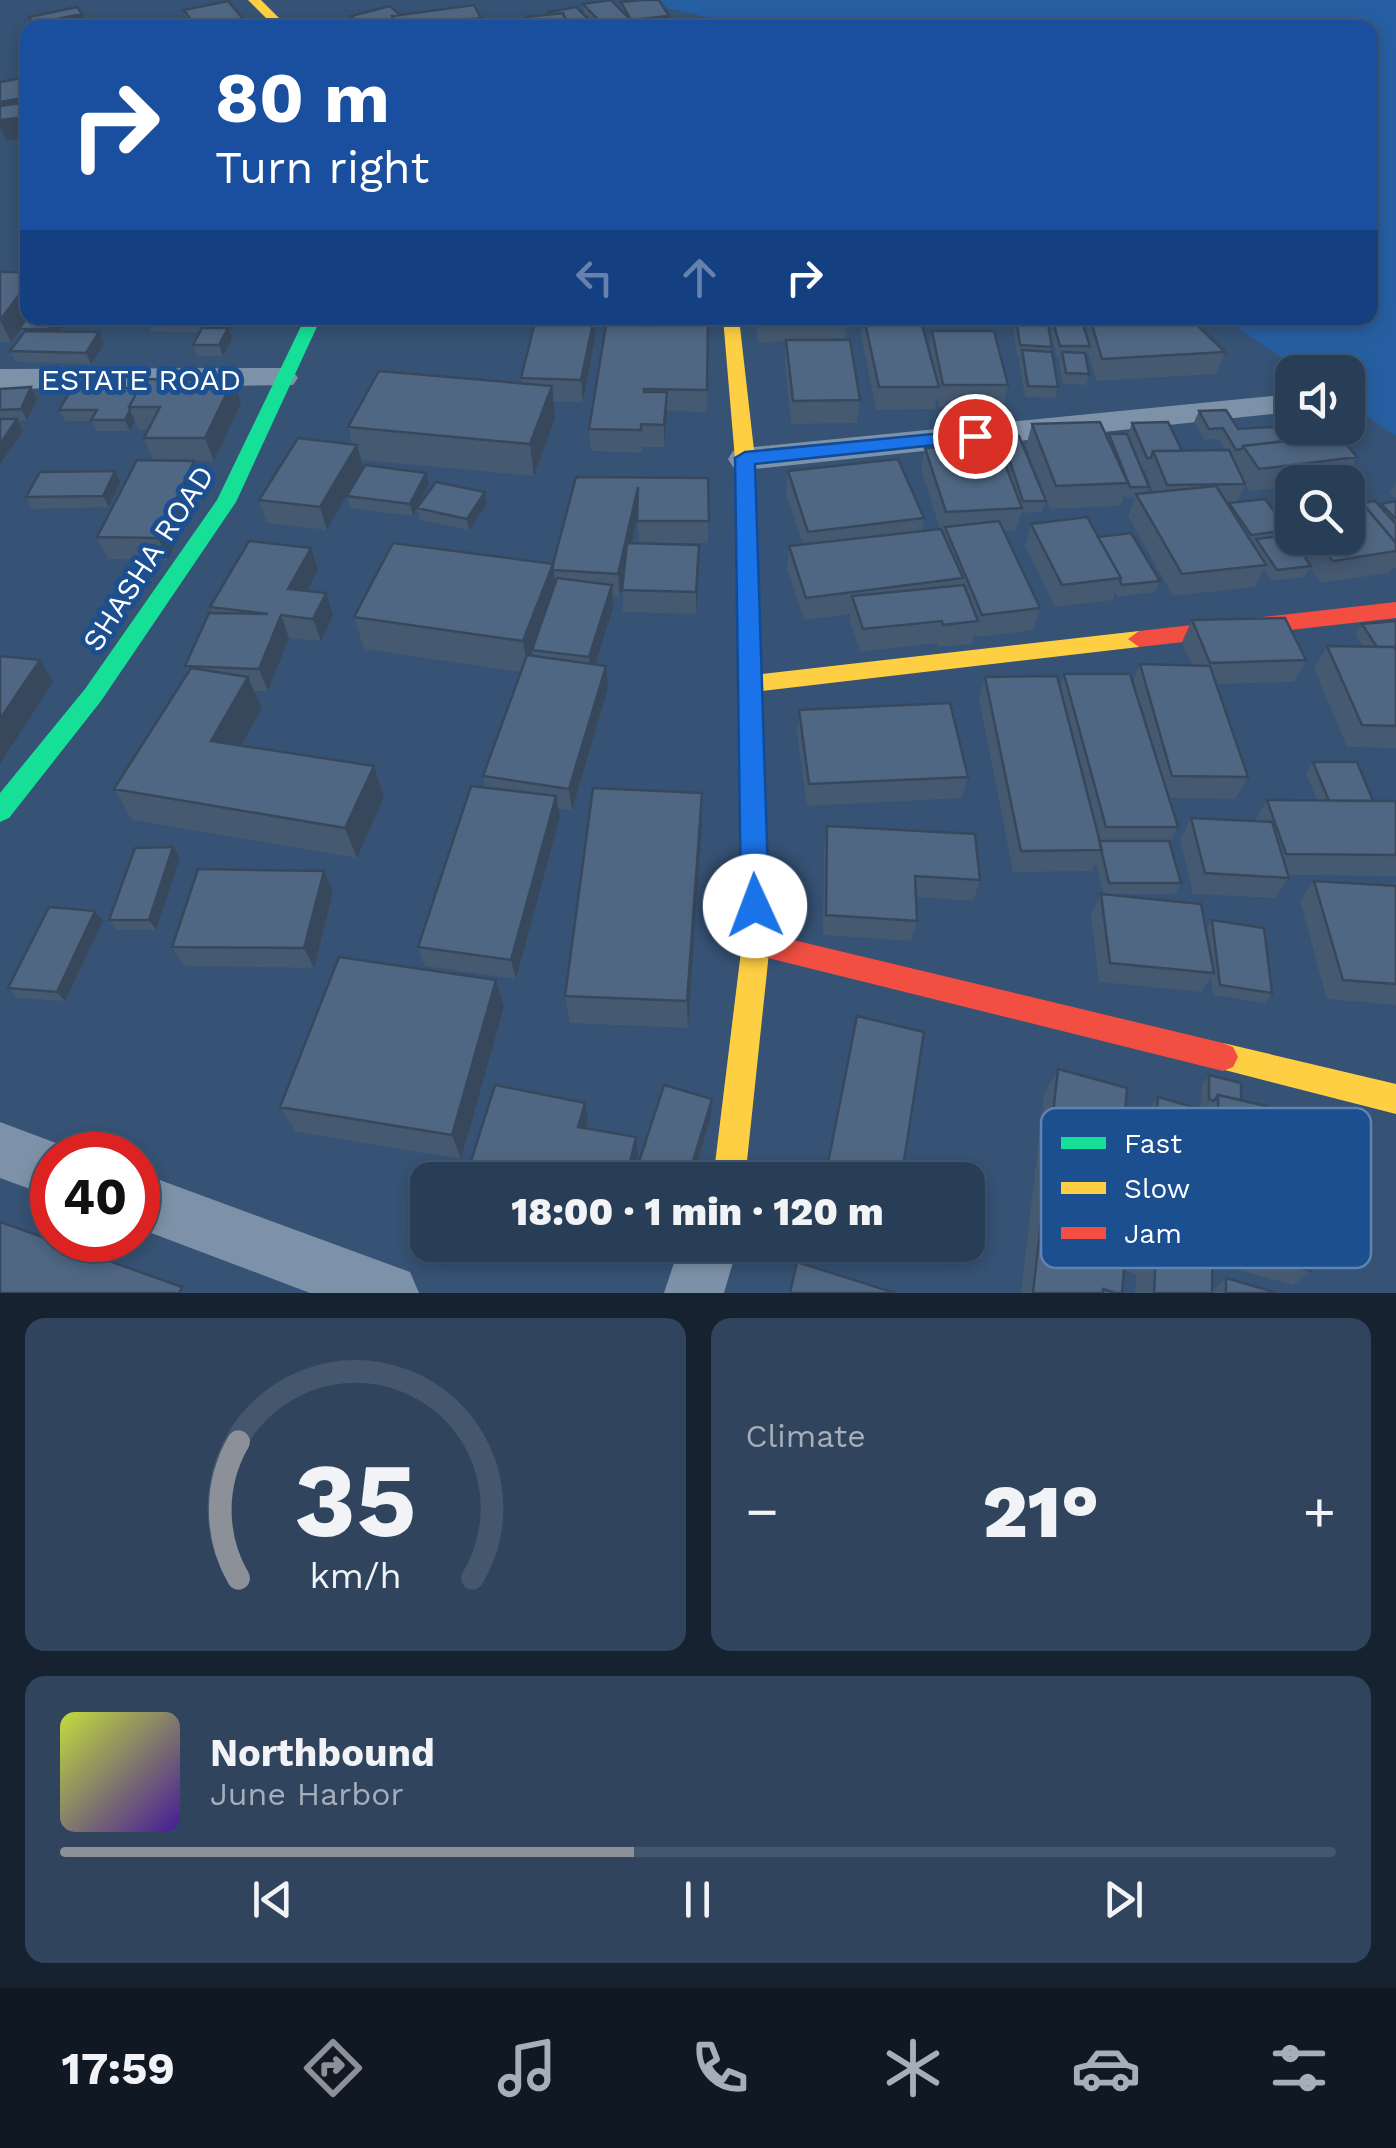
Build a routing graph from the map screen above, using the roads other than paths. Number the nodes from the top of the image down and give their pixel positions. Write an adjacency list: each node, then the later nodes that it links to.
1 (254, 0): 2 (street)
2 (275, 20)
3 (309, 325): 5 (street, SHASHA ROAD)
4 (732, 325): 8 (street)
5 (282, 378): 6 (street, ESTATE ROAD); 11 (street, SHASHA ROAD)
6 (0, 379)
7 (1275, 406): 8 (street)
8 (745, 458): 10 (street)
9 (1396, 610): 10 (street)
10 (748, 684): 12 (street)
11 (0, 811)
12 (756, 943): 13 (street); 16 (street)
13 (1396, 1099)
14 (0, 1150): 15 (street)
15 (30, 1161)
16 (732, 1162)
17 (160, 1208): 19 (street)
18 (704, 1262): 20 (street)
19 (389, 1293)
20 (694, 1293)

